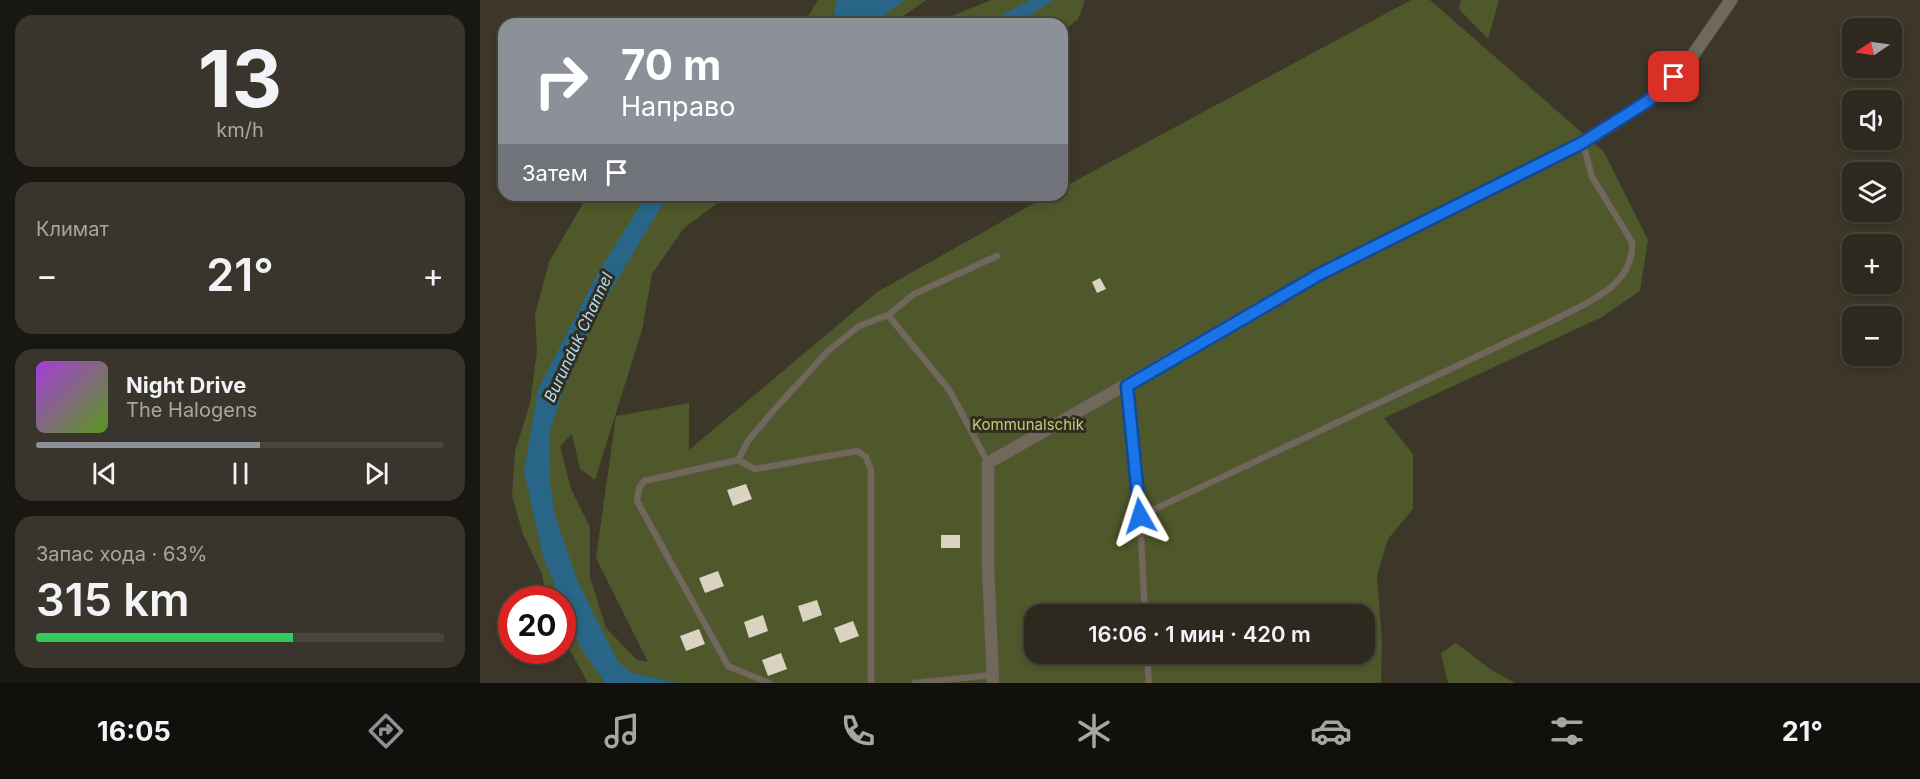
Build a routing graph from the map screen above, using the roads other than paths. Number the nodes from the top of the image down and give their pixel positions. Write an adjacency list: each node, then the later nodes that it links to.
1 (1731, 0): 2 (street)
2 (1582, 143): 5 (street); 8 (lane)
3 (997, 256): 4 (lane)
4 (888, 315): 6 (lane); 7 (lane)
5 (1127, 386): 7 (street); 8 (lane)
6 (738, 460): 12 (lane); 13 (lane)
7 (988, 463): 11 (street)
8 (1140, 516): 9 (lane)
9 (1144, 604)
10 (1148, 664): 15 (lane)
11 (993, 679): 14 (lane)
12 (769, 683)
13 (872, 683)
14 (915, 683)
15 (1149, 683)

